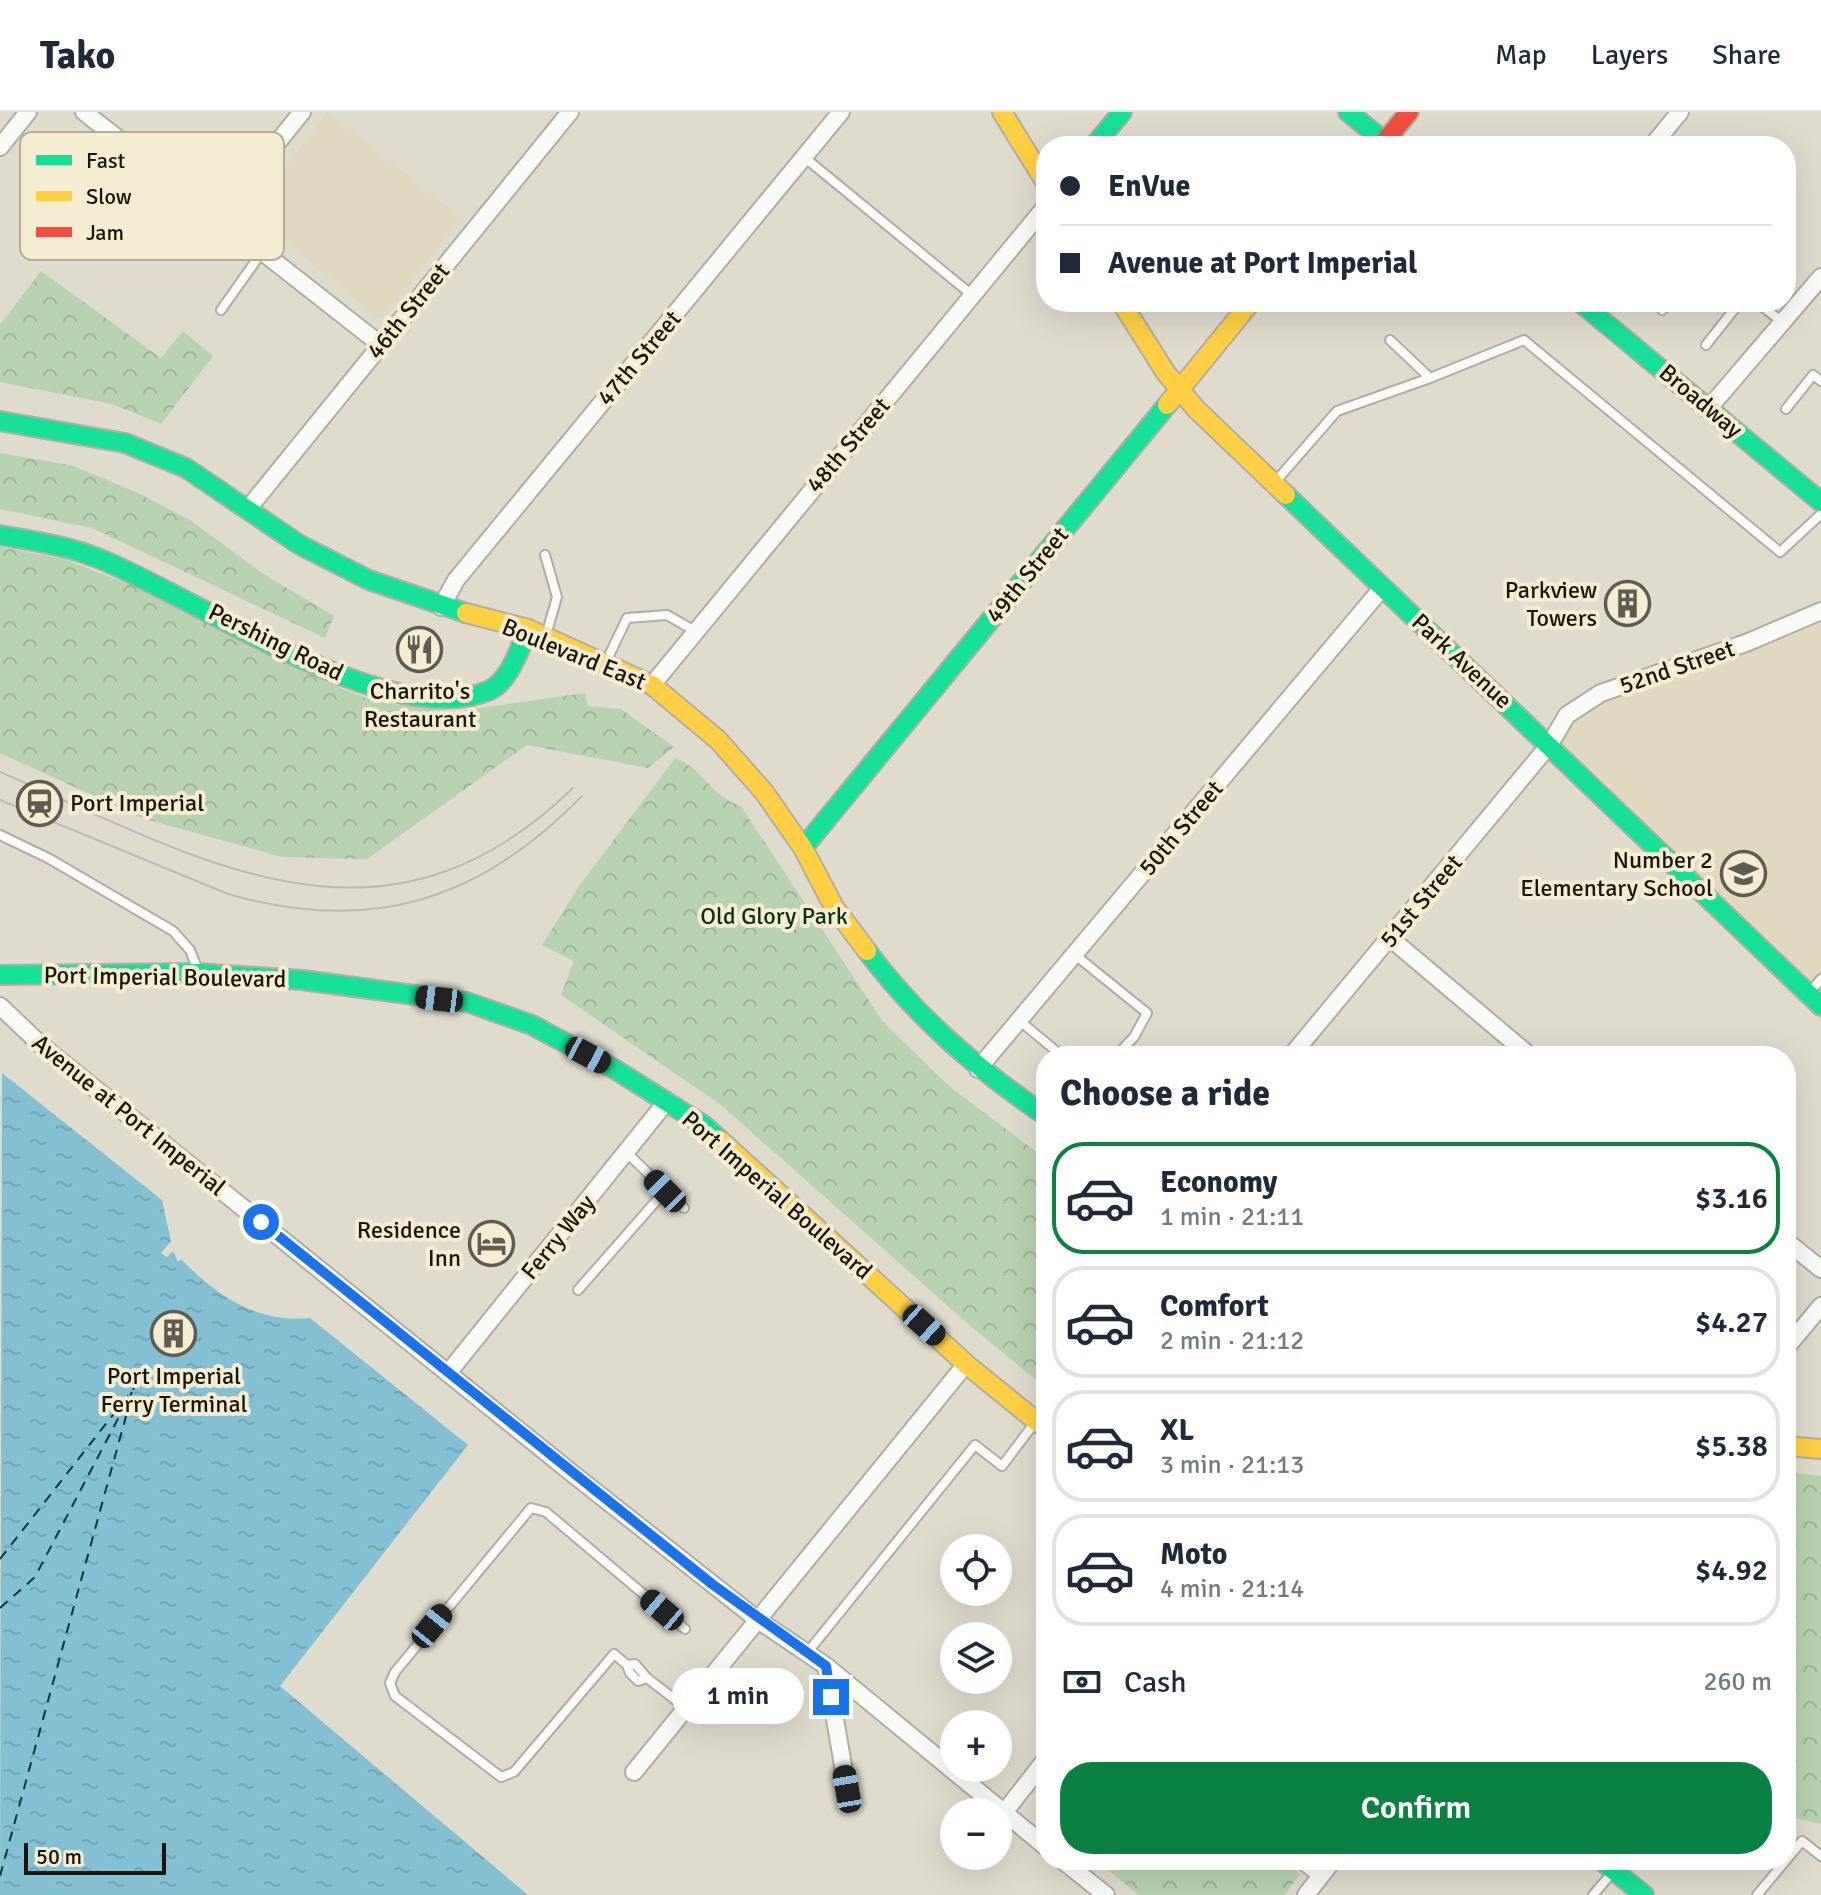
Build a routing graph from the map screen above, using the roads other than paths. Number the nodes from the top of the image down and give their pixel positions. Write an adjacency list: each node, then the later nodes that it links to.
1 (28, 112): 17 (street)
2 (84, 112): 11 (street)
3 (302, 112): 12 (street)
4 (570, 112): 35 (street, 46th Street)
5 (841, 112): 18 (street, 47th Street)
6 (1002, 112): 19 (main road)
7 (1122, 112): 13 (main road)
8 (1348, 112): 14 (main road)
9 (1409, 112): 15 (main road)
10 (1680, 112): 16 (street)
11 (110, 132)
12 (284, 134)
13 (1102, 136)
14 (1376, 136)
15 (1392, 136)
16 (1660, 136)
17 (0, 147)
18 (804, 157): 24 (lane); 50 (street, 47th Street)
19 (1036, 167)
20 (1036, 218): 24 (street, 48th Street)
21 (256, 260): 26 (lane)
22 (275, 260): 35 (street)
23 (1821, 277): 25 (street)
24 (972, 295): 52 (street, 48th Street)
25 (1796, 306)
26 (221, 310)
27 (1128, 312): 39 (main road, Park Avenue)
28 (1243, 312): 39 (main road, 49th Street)
29 (1592, 312): 40 (main road, Broadway)
30 (1732, 312): 36 (lane)
31 (1770, 312): 33 (lane)
32 (1791, 312): 33 (street)
33 (1782, 322): 40 (street)
34 (1390, 340): 37 (lane)
35 (381, 345): 45 (street, 46th Street)
36 (1706, 345)
37 (1430, 378): 43 (lane); 46 (lane)
38 (1821, 381): 41 (lane)
39 (1179, 389): 43 (main road, Park Avenue); 58 (main road, 49th Street)
40 (1709, 408): 44 (main road, Broadway)
41 (1786, 409)
42 (0, 421): 45 (main road, Boulevard East)
43 (1274, 484): 49 (main road, Park Avenue)
44 (1821, 502)
45 (247, 510): 50 (main road, Boulevard East)
46 (1821, 514)
47 (0, 535): 53 (main road, Pershing Road)
48 (545, 555): 53 (lane)
49 (1383, 587): 56 (main road, Park Avenue); 60 (street, 50th Street)
50 (441, 607): 53 (main road, Boulevard East)
51 (1821, 611): 56 (street, 52nd Street)
52 (695, 631): 54 (lane); 55 (street, 48th Street)
53 (537, 633): 54 (main road, Boulevard East)
54 (606, 663): 55 (main road, Boulevard East)
55 (652, 685): 58 (main road, Boulevard East)
56 (1550, 744): 59 (street, 51st Street); 64 (main road, Park Avenue)
57 (0, 835): 61 (lane)
58 (803, 848): 71 (main road, Boulevard East)
59 (1390, 938): 69 (street, 51st Street); 70 (street)
60 (1074, 954): 66 (street, 50th Street); 68 (lane)
61 (198, 973): 63 (main road, Port Imperial Boulevard); 72 (main road, Port Imperial Boulevard)
62 (1821, 979): 64 (lane)
63 (4, 980)
64 (1815, 1000)
65 (0, 1006): 83 (street, Avenue at Port Imperial)
66 (1019, 1020): 67 (lane); 71 (street, 50th Street)
67 (1050, 1046)
68 (1125, 1046)
69 (1299, 1046)
70 (1518, 1046)
71 (978, 1069): 73 (main road, Boulevard East)
72 (667, 1101): 74 (street, Ferry Way); 82 (main road, Port Imperial Boulevard)
73 (1036, 1109)
74 (626, 1152): 75 (lane); 83 (street, Ferry Way)
75 (665, 1191): 76 (lane); 79 (lane)
76 (684, 1208)
77 (1796, 1249): 78 (street)
78 (1821, 1269)
79 (578, 1290)
80 (1821, 1306): 81 (street)
81 (1796, 1336)
82 (966, 1364): 84 (main road, Port Imperial Boulevard); 88 (street)
83 (448, 1373): 88 (street, Avenue at Port Imperial)
84 (1036, 1421)
85 (1036, 1430): 90 (lane)
86 (1796, 1447): 87 (main road)
87 (1821, 1449)
88 (758, 1620): 90 (street, Avenue at Port Imperial); 92 (street)
89 (685, 1629): 92 (lane)
90 (807, 1653): 91 (street, Avenue at Port Imperial)
91 (826, 1666): 95 (street); 96 (street, Avenue at Port Imperial)
92 (686, 1708): 93 (street)
93 (634, 1772)
94 (1036, 1772): 97 (street)
95 (847, 1789)
96 (984, 1798)
97 (1012, 1802)
98 (1012, 1821): 99 (street, Avenue at Port Imperial)
99 (1036, 1839)
100 (1796, 1848): 101 (lane)
101 (1821, 1856)
102 (1075, 1870): 109 (street)
103 (1315, 1870): 108 (street)
104 (1325, 1870): 108 (street)
105 (1605, 1870): 111 (lane)
106 (1613, 1870): 112 (main road)
107 (1778, 1870): 113 (lane)
108 (1321, 1875): 110 (street)
109 (1106, 1895)
110 (1306, 1895)
111 (1593, 1895)
112 (1644, 1895)
113 (1757, 1895)

